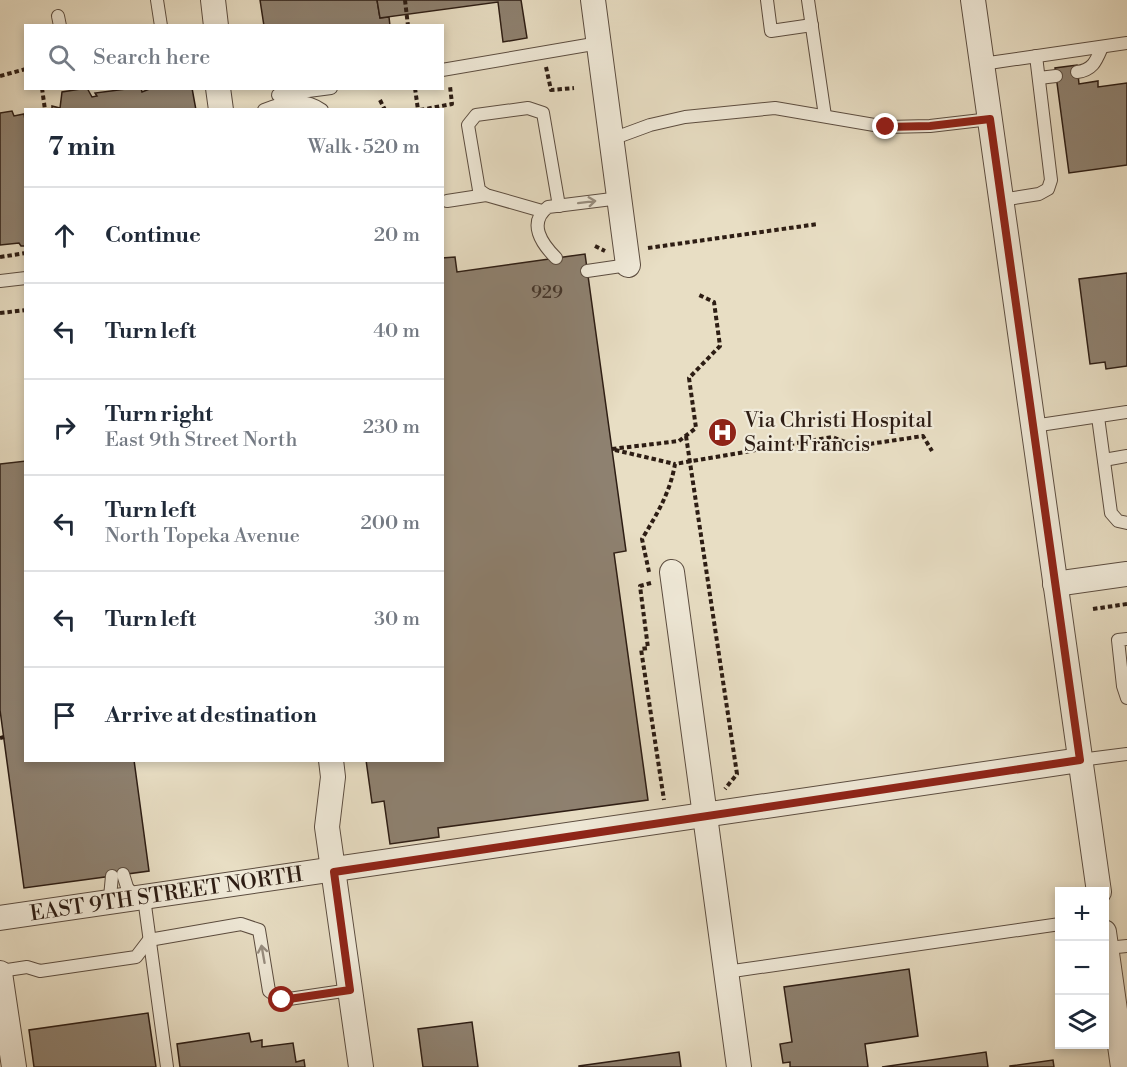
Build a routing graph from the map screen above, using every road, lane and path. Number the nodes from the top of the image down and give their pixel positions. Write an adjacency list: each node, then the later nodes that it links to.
1 (157, 0): 8 (lane)
2 (213, 0): 9 (street)
3 (405, 0): 10 (path)
4 (593, 0): 13 (street)
5 (767, 0): 11 (lane)
6 (808, 0): 11 (lane)
7 (973, 0): 16 (street)
8 (161, 24)
9 (216, 24)
10 (408, 24)
11 (812, 25): 39 (lane)
12 (1127, 43): 14 (lane)
13 (599, 44): 19 (lane); 41 (street)
14 (1102, 47): 15 (lane); 20 (lane)
15 (1036, 56): 16 (lane); 23 (lane)
16 (982, 64): 40 (street)
17 (546, 67): 25 (path)
18 (24, 70): 21 (path)
19 (444, 70)
20 (1077, 72)
21 (0, 76)
22 (1056, 76): 23 (lane)
23 (1039, 78): 44 (lane)
24 (450, 86): 38 (path)
25 (574, 88)
26 (42, 90): 32 (path)
27 (218, 90): 33 (street)
28 (315, 90): 30 (lane)
29 (415, 90): 37 (path)
30 (276, 95): 34 (lane); 35 (lane)
31 (380, 100): 36 (path)
32 (45, 108)
33 (221, 108)
34 (266, 108)
35 (316, 108)
36 (384, 108)
37 (419, 108)
38 (430, 108)
39 (825, 116): 40 (lane); 41 (lane)
40 (990, 119): 44 (street)
41 (612, 139): 43 (street)
42 (486, 195): 45 (lane); 46 (lane); 47 (lane)
43 (620, 198): 46 (lane, one-way to 43); 53 (street)
44 (1001, 200): 62 (street)
45 (447, 201)
46 (558, 206): 47 (lane)
47 (542, 211): 52 (lane)
48 (818, 224): 49 (path)
49 (648, 248)
50 (24, 253): 51 (path)
51 (0, 256)
52 (556, 258)
53 (628, 266): 54 (lane)
54 (587, 271)
55 (24, 278): 56 (lane)
56 (0, 281)
57 (697, 294): 63 (path)
58 (24, 310): 59 (path)
59 (0, 313)
60 (1127, 412): 61 (lane)
61 (1098, 417): 62 (lane); 66 (lane)
62 (1033, 426): 72 (street)
63 (686, 436): 67 (path); 68 (path)
64 (932, 451): 67 (path)
65 (1127, 456): 66 (lane)
66 (1104, 460): 69 (lane)
67 (690, 461): 68 (path); 80 (path)
68 (675, 464): 81 (path)
69 (1127, 523)
70 (672, 572): 82 (street)
71 (1127, 574): 72 (street)
72 (1055, 584): 78 (street)
73 (1127, 604): 74 (path)
74 (1093, 609)
75 (1127, 639): 76 (lane)
76 (1127, 698)
77 (1127, 754): 78 (lane)
78 (1080, 760): 82 (street, EAST 9TH STREET NORTH); 84 (street)
79 (331, 762): 83 (street)
80 (725, 789)
81 (664, 801)
82 (705, 815): 83 (street, EAST 9TH STREET NORTH); 92 (street)
83 (334, 872): 85 (street, EAST 9TH STREET NORTH); 93 (street)
84 (1098, 887)
85 (140, 899): 86 (street, EAST 9TH STREET NORTH); 86 (lane); 89 (lane)
86 (106, 904): 87 (street, EAST 9TH STREET NORTH)
87 (0, 918)
88 (1055, 925): 92 (lane)
89 (149, 940): 91 (lane); 93 (lane, one-way to 89); 95 (lane)
90 (1113, 942): 98 (street)
91 (0, 972): 94 (street)
92 (726, 972): 97 (street)
93 (350, 990): 96 (street)
94 (14, 1067)
95 (168, 1067)
96 (361, 1067)
97 (739, 1067)
98 (1122, 1067)

